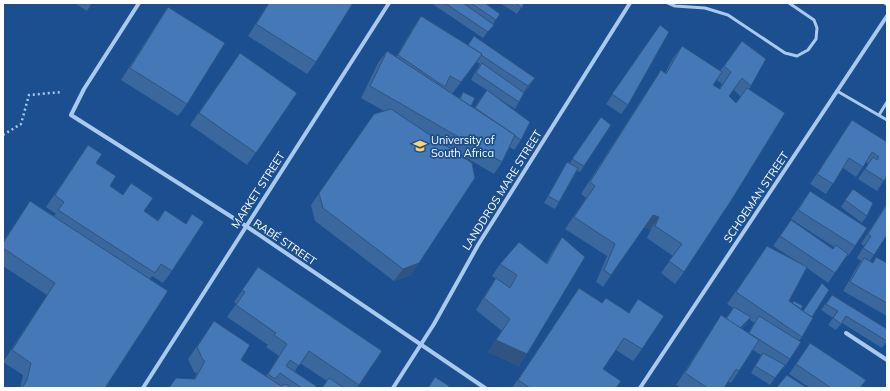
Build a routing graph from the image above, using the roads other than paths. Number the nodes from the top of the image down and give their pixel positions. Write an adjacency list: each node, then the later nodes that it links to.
1 (139, 3): 13 (street, RABÉ STREET)
2 (389, 3): 13 (street, MARKET STREET)
3 (630, 3): 15 (street, LANDDROS MARE STREET)
4 (668, 3): 7 (lane)
5 (694, 3): 7 (lane)
6 (789, 3): 7 (lane)
7 (691, 8)
8 (887, 16): 9 (street, SCHOEMAN STREET)
9 (837, 91): 11 (lane); 20 (street, SCHOEMAN STREET)
10 (887, 102): 11 (lane)
11 (879, 115): 12 (lane)
12 (887, 120)
13 (246, 226): 15 (street, RABÉ STREET); 17 (street, MARKET STREET)
14 (846, 333): 16 (street)
15 (421, 345): 18 (street, LANDDROS MARE STREET); 19 (street, RABÉ STREET)
16 (887, 360)
17 (143, 388)
18 (393, 388)
19 (485, 388)
20 (640, 388)

